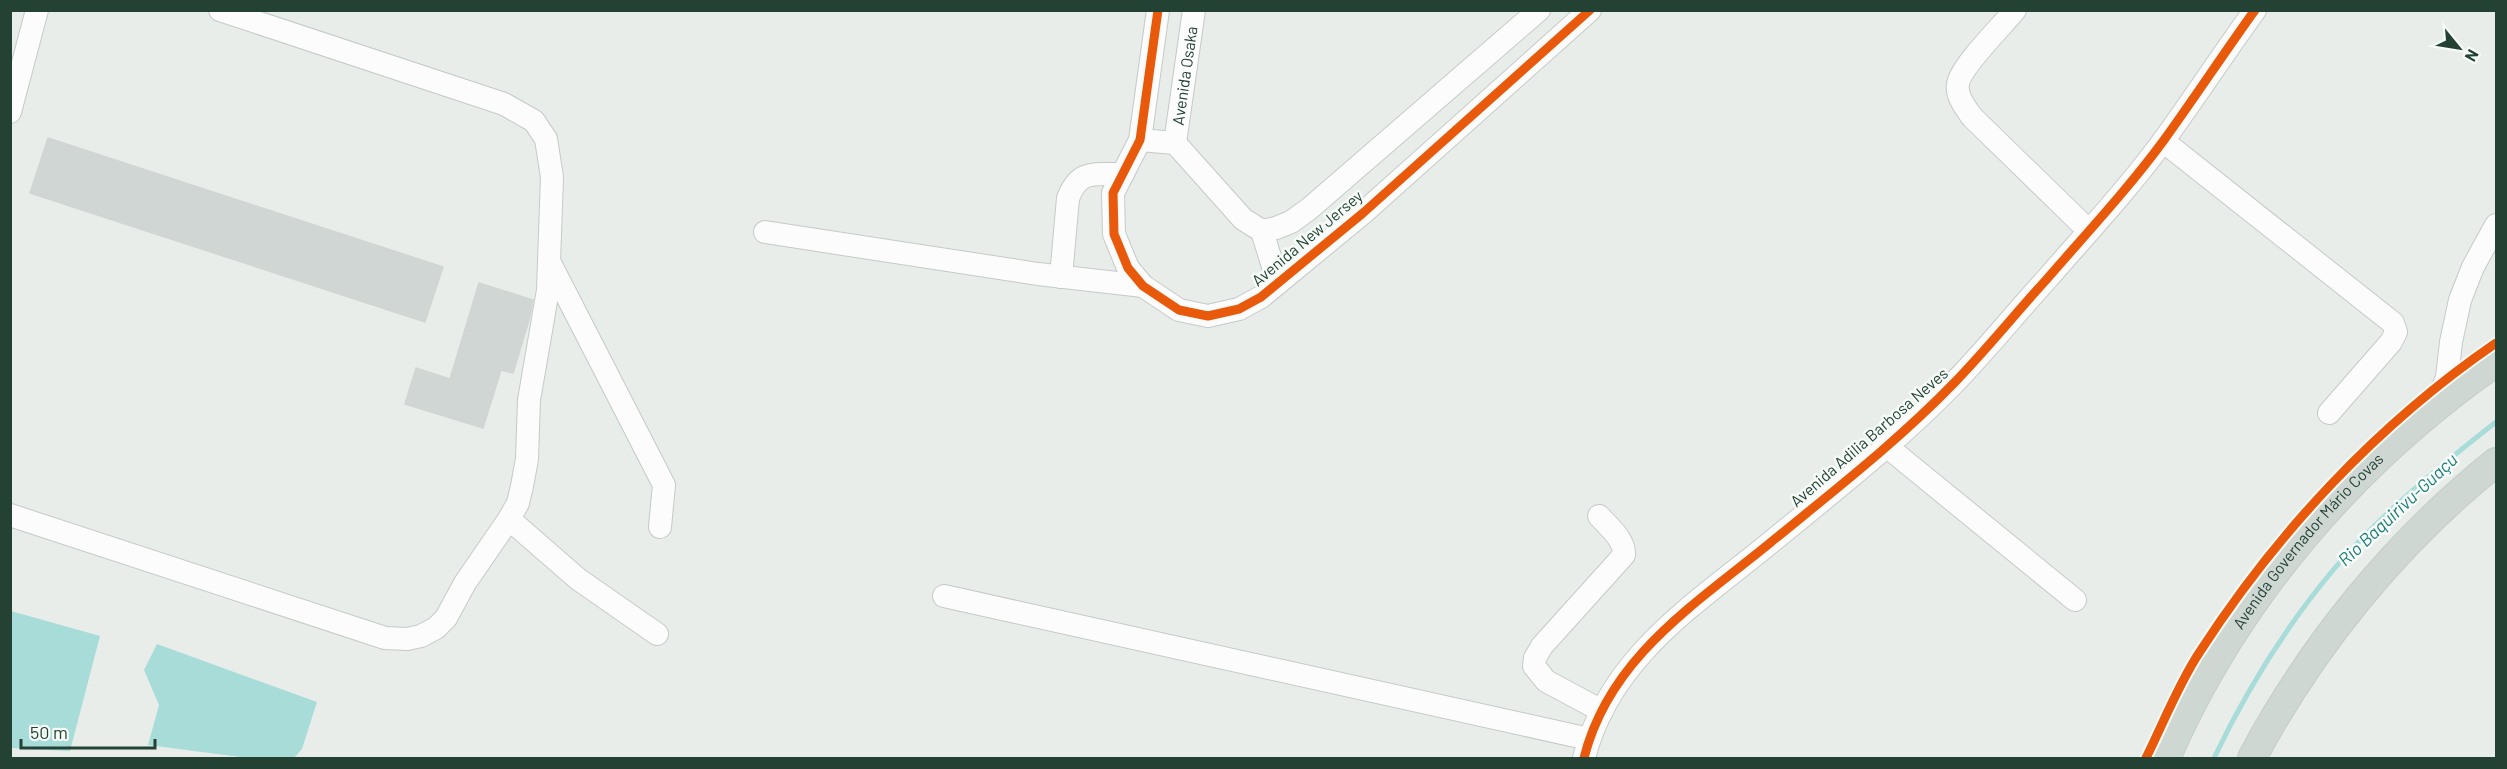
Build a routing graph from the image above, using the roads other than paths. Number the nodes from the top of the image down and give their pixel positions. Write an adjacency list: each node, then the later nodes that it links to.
1 (37, 10): 9 (street)
2 (220, 10): 20 (street)
3 (1158, 10): 10 (street)
4 (1194, 10): 12 (street, Avenida Osaka)
5 (1539, 10): 14 (street, Avenida New Jersey)
6 (1590, 10): 15 (street, Avenida New Jersey)
7 (2015, 10): 18 (street)
8 (2255, 10): 11 (street, Avenida Adilia Barbosa Neves)
9 (10, 112)
10 (1140, 140): 12 (street); 13 (street, Avenida New Jersey)
11 (2163, 141): 18 (street, Avenida Adilia Barbosa Neves); 26 (street)
12 (1175, 143): 17 (street)
13 (1123, 174): 21 (street); 23 (street, Avenida New Jersey)
14 (1337, 183): 15 (street); 17 (street, Avenida New Jersey)
15 (1363, 213): 22 (street, Avenida New Jersey)
16 (2496, 225): 25 (street)
17 (1262, 231): 22 (street)
18 (2089, 231): 27 (street, Avenida Adilia Barbosa Neves)
19 (765, 232): 21 (street)
20 (550, 264): 31 (street); 32 (street)
21 (1062, 276): 23 (street)
22 (1278, 283): 23 (street, Avenida New Jersey)
23 (1143, 286)
24 (2496, 362): 25 (main road, Avenida Governador Mário Covas)
25 (2436, 407): 38 (main road, Avenida Governador Mário Covas)
26 (2329, 413)
27 (1886, 445): 34 (street); 36 (street, Avenida Adilia Barbosa Neves)
28 (2496, 462): 39 (main road)
29 (10, 515): 31 (street)
30 (1599, 516): 36 (street)
31 (509, 519): 35 (street)
32 (660, 527)
33 (944, 596): 37 (street)
34 (2075, 600)
35 (657, 634)
36 (1602, 711): 37 (street, Avenida Adilia Barbosa Neves)
37 (1587, 748)
38 (2166, 759)
39 (2252, 759)

